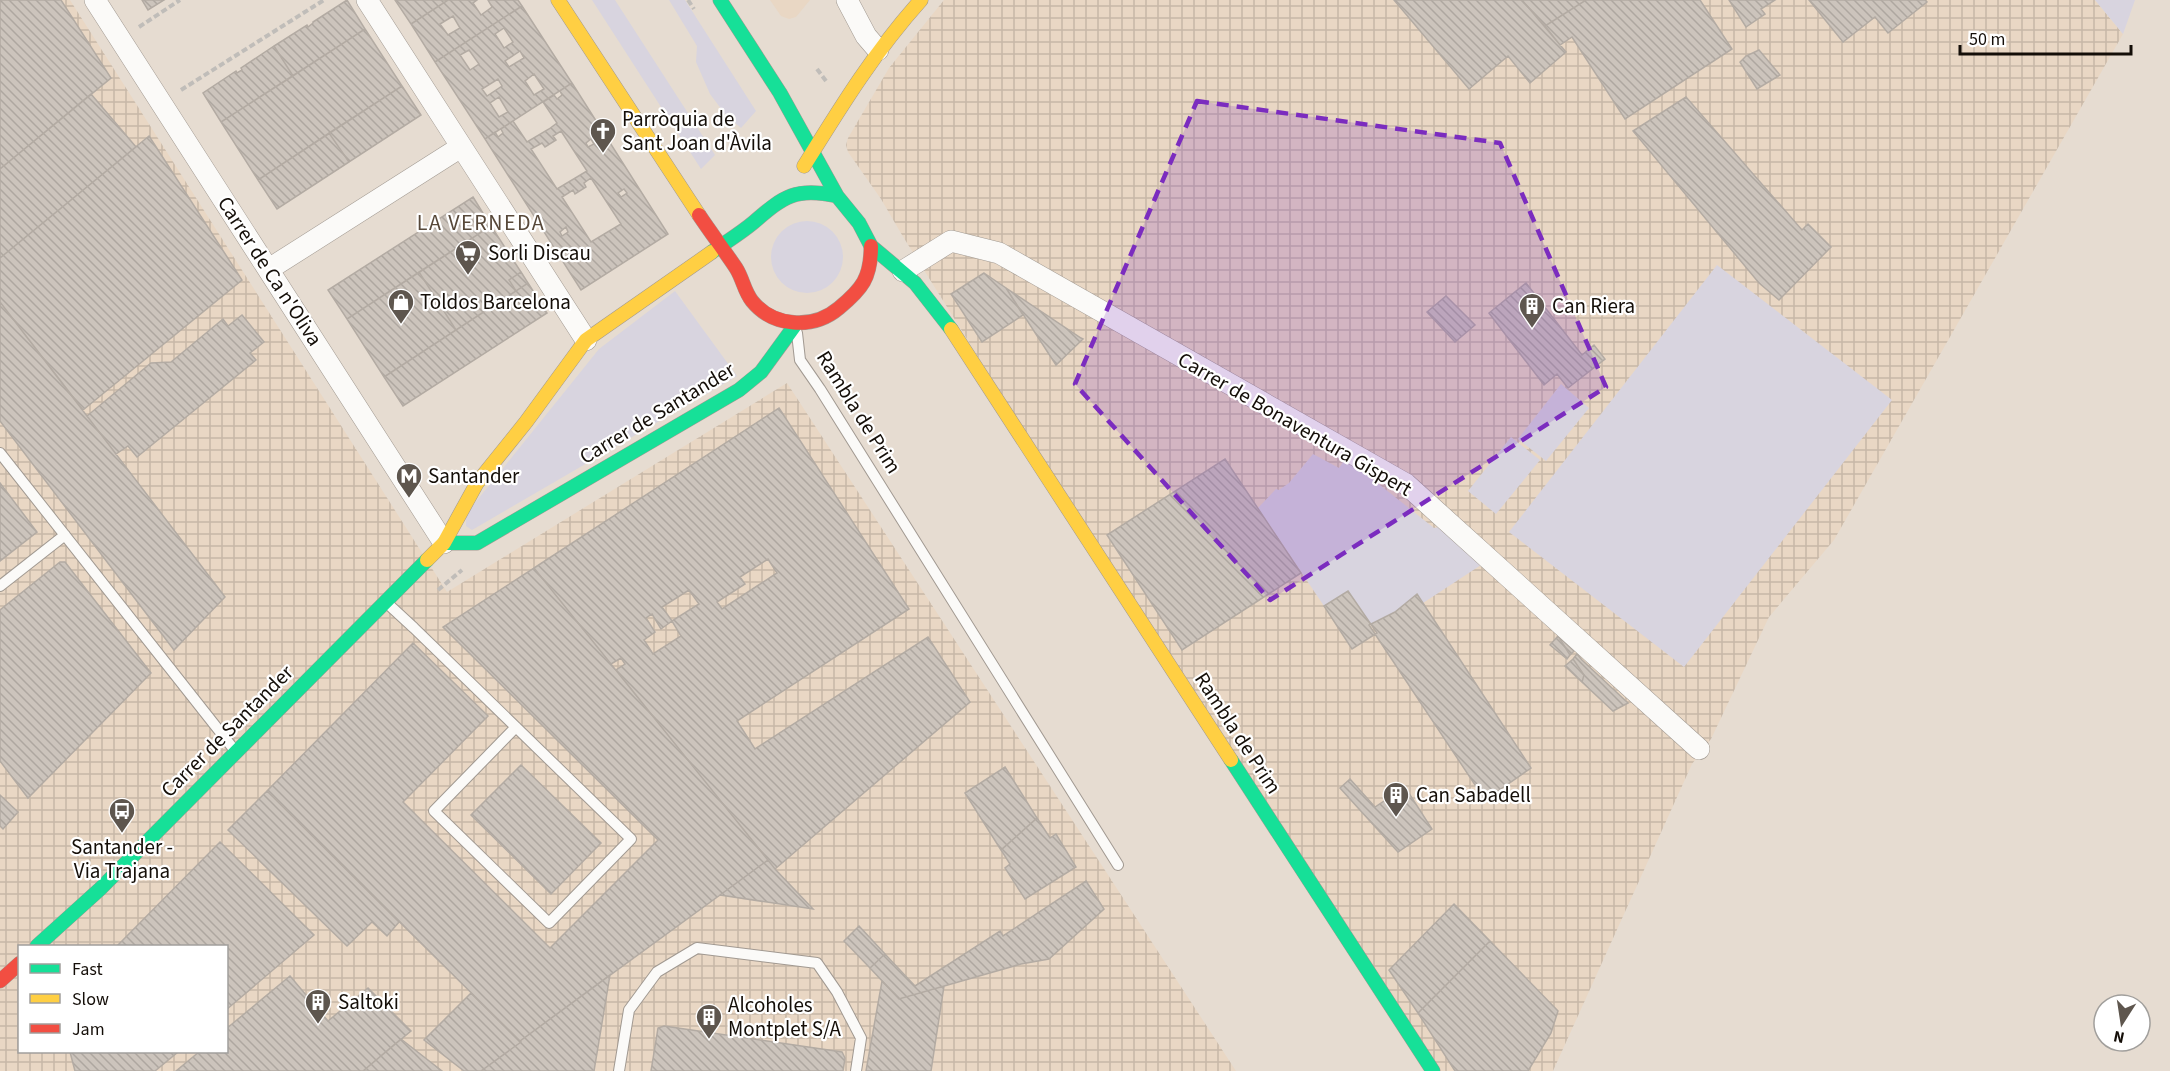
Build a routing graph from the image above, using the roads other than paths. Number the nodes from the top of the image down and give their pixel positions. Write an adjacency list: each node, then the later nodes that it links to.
1 (95, 0): 15 (street, Carrer de Ca n'Oliva)
2 (367, 0): 20 (street)
3 (558, 0): 13 (main road)
4 (720, 0): 9 (main road)
5 (921, 0): 7 (main road)
6 (860, 2): 7 (street)
7 (878, 50): 9 (main road)
8 (453, 152): 15 (street)
9 (813, 153): 10 (main road); 11 (main road)
10 (837, 196): 11 (main road, Carrer de Santander); 14 (main road)
11 (783, 198): 12 (main road, Carrer de Santander)
12 (753, 223): 13 (main road, Carrer de Santander); 16 (main road, Carrer de Santander)
13 (719, 246): 16 (main road); 20 (main road, Carrer de Santander)
14 (871, 246): 17 (main road, Rambla de Prim); 18 (main road)
15 (269, 269): 23 (street, Carrer de Ca n'Oliva)
16 (738, 271): 19 (main road)
17 (888, 278): 18 (main road); 27 (street, Carrer de Bonaventura Gispert); 35 (main road, Rambla de Prim)
18 (859, 291): 19 (main road)
19 (796, 324): 23 (main road, Carrer de Santander); 29 (lane, Rambla de Prim)
20 (586, 340): 23 (main road, Carrer de Santander)
21 (0, 453): 22 (lane)
22 (65, 535): 24 (lane); 28 (lane)
23 (444, 543): 25 (main road, Carrer de Santander)
24 (0, 586)
25 (385, 602): 26 (lane); 28 (main road, Carrer de Santander)
26 (516, 727): 26 (lane)
27 (1699, 749)
28 (236, 752): 30 (main road, Carrer de Santander)
29 (1118, 865)
30 (38, 945)
31 (18, 965): 32 (main road)
32 (0, 981)
33 (619, 1071): 34 (lane)
34 (856, 1071)
35 (1433, 1071)

